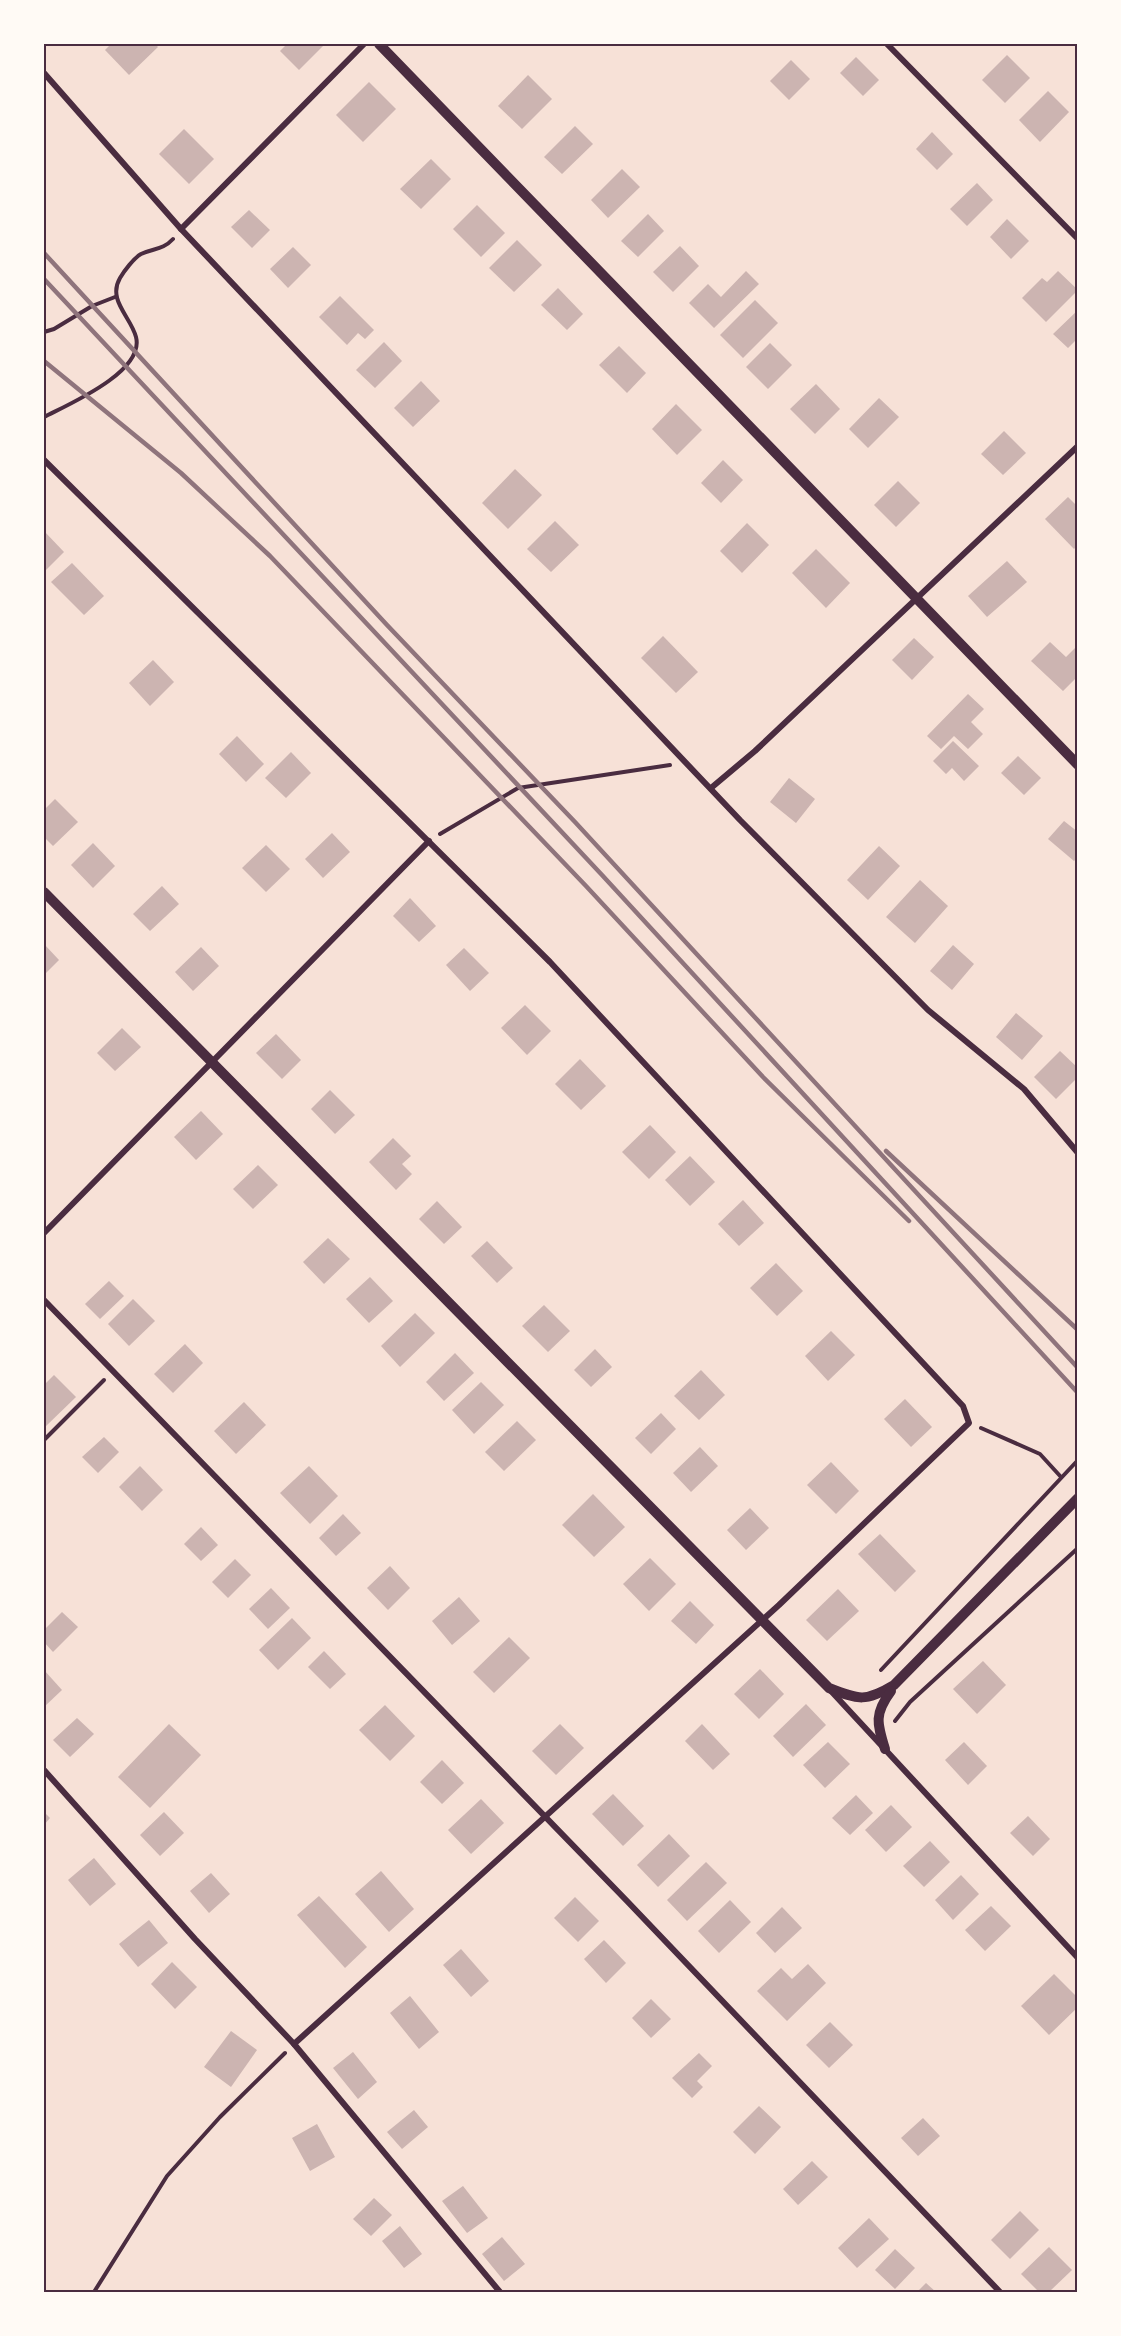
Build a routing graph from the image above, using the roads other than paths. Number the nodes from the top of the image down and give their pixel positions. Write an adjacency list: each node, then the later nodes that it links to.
1 (364, 44): 5 (street)
2 (378, 44): 9 (street)
3 (887, 44): 6 (street)
4 (44, 73): 5 (street)
5 (182, 230): 11 (street)
6 (1077, 239)
7 (1077, 446): 9 (street)
8 (44, 460): 12 (street)
9 (915, 599): 10 (street); 11 (street)
10 (1077, 765)
11 (711, 788): 15 (street)
12 (429, 841): 14 (street); 19 (street)
13 (44, 892): 14 (street)
14 (211, 1063): 16 (street); 19 (street)
15 (1077, 1153)
16 (44, 1233)
17 (44, 1300): 24 (street)
18 (1077, 1498): 20 (street)
19 (762, 1619): 21 (street); 24 (street)
20 (894, 1685): 21 (street); 22 (street)
21 (829, 1688): 22 (street)
22 (885, 1749): 25 (street)
23 (44, 1770): 26 (street)
24 (545, 1816): 26 (street); 28 (street)
25 (1077, 1958)
26 (294, 2044): 27 (street)
27 (500, 2292)
28 (1000, 2292)

